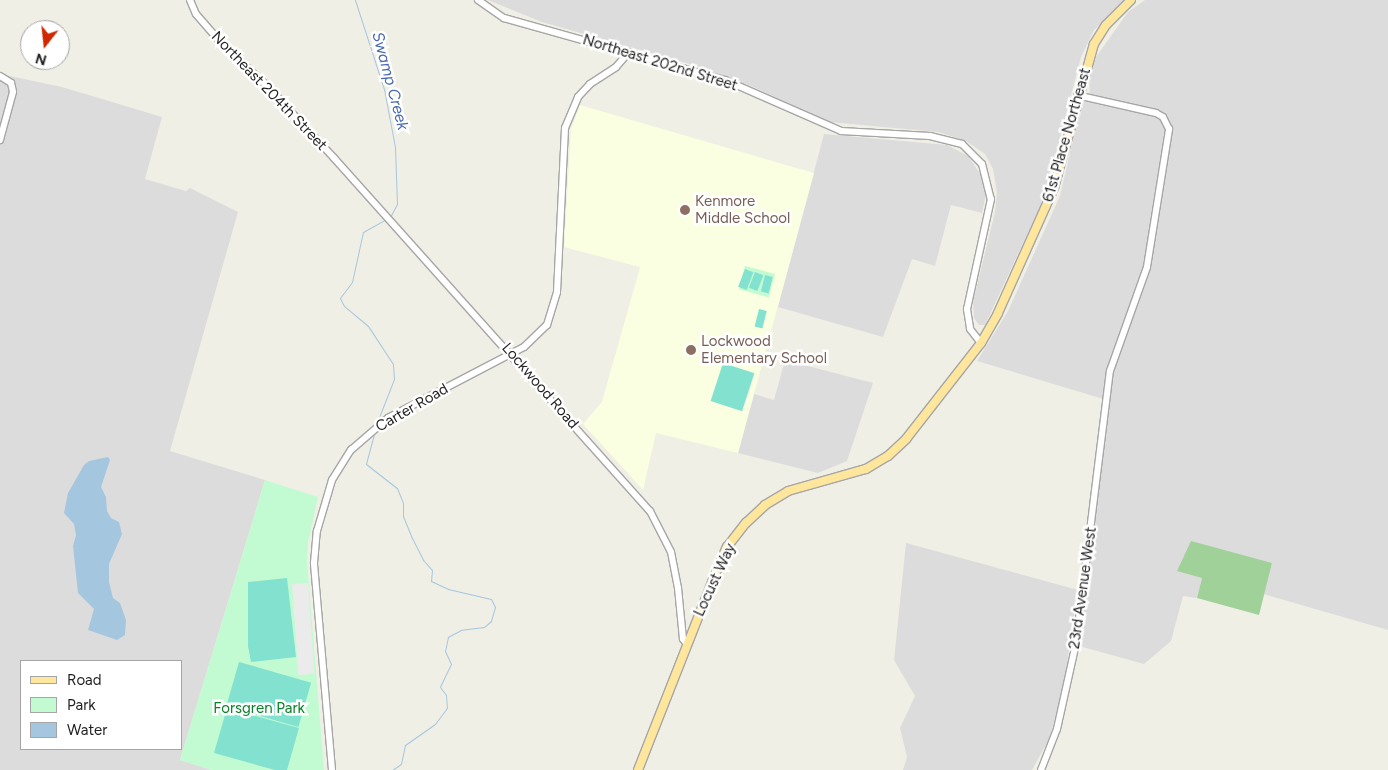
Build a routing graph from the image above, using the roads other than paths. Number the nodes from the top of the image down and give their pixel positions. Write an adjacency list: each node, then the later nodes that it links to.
1 (190, 0): 8 (street, Northeast 204th Street)
2 (478, 0): 4 (street, Northeast 202nd Street)
3 (1132, 0): 6 (main road, 61st Place Northeast)
4 (629, 52): 9 (street, Northeast 202nd Street); 10 (street, Carter Road)
5 (0, 76): 7 (street)
6 (1078, 95): 9 (main road, 61st Place Northeast); 15 (street, 23rd Avenue West)
7 (0, 140)
8 (334, 158): 10 (street, Lockwood Road)
9 (981, 343): 11 (main road, 61st Place Northeast)
10 (512, 354): 12 (street, Lockwood Road); 13 (street, Carter Road)
11 (971, 357): 12 (main road, Locust Way)
12 (687, 644): 14 (main road, Locust Way)
13 (332, 770)
14 (638, 770)
15 (1041, 770)

